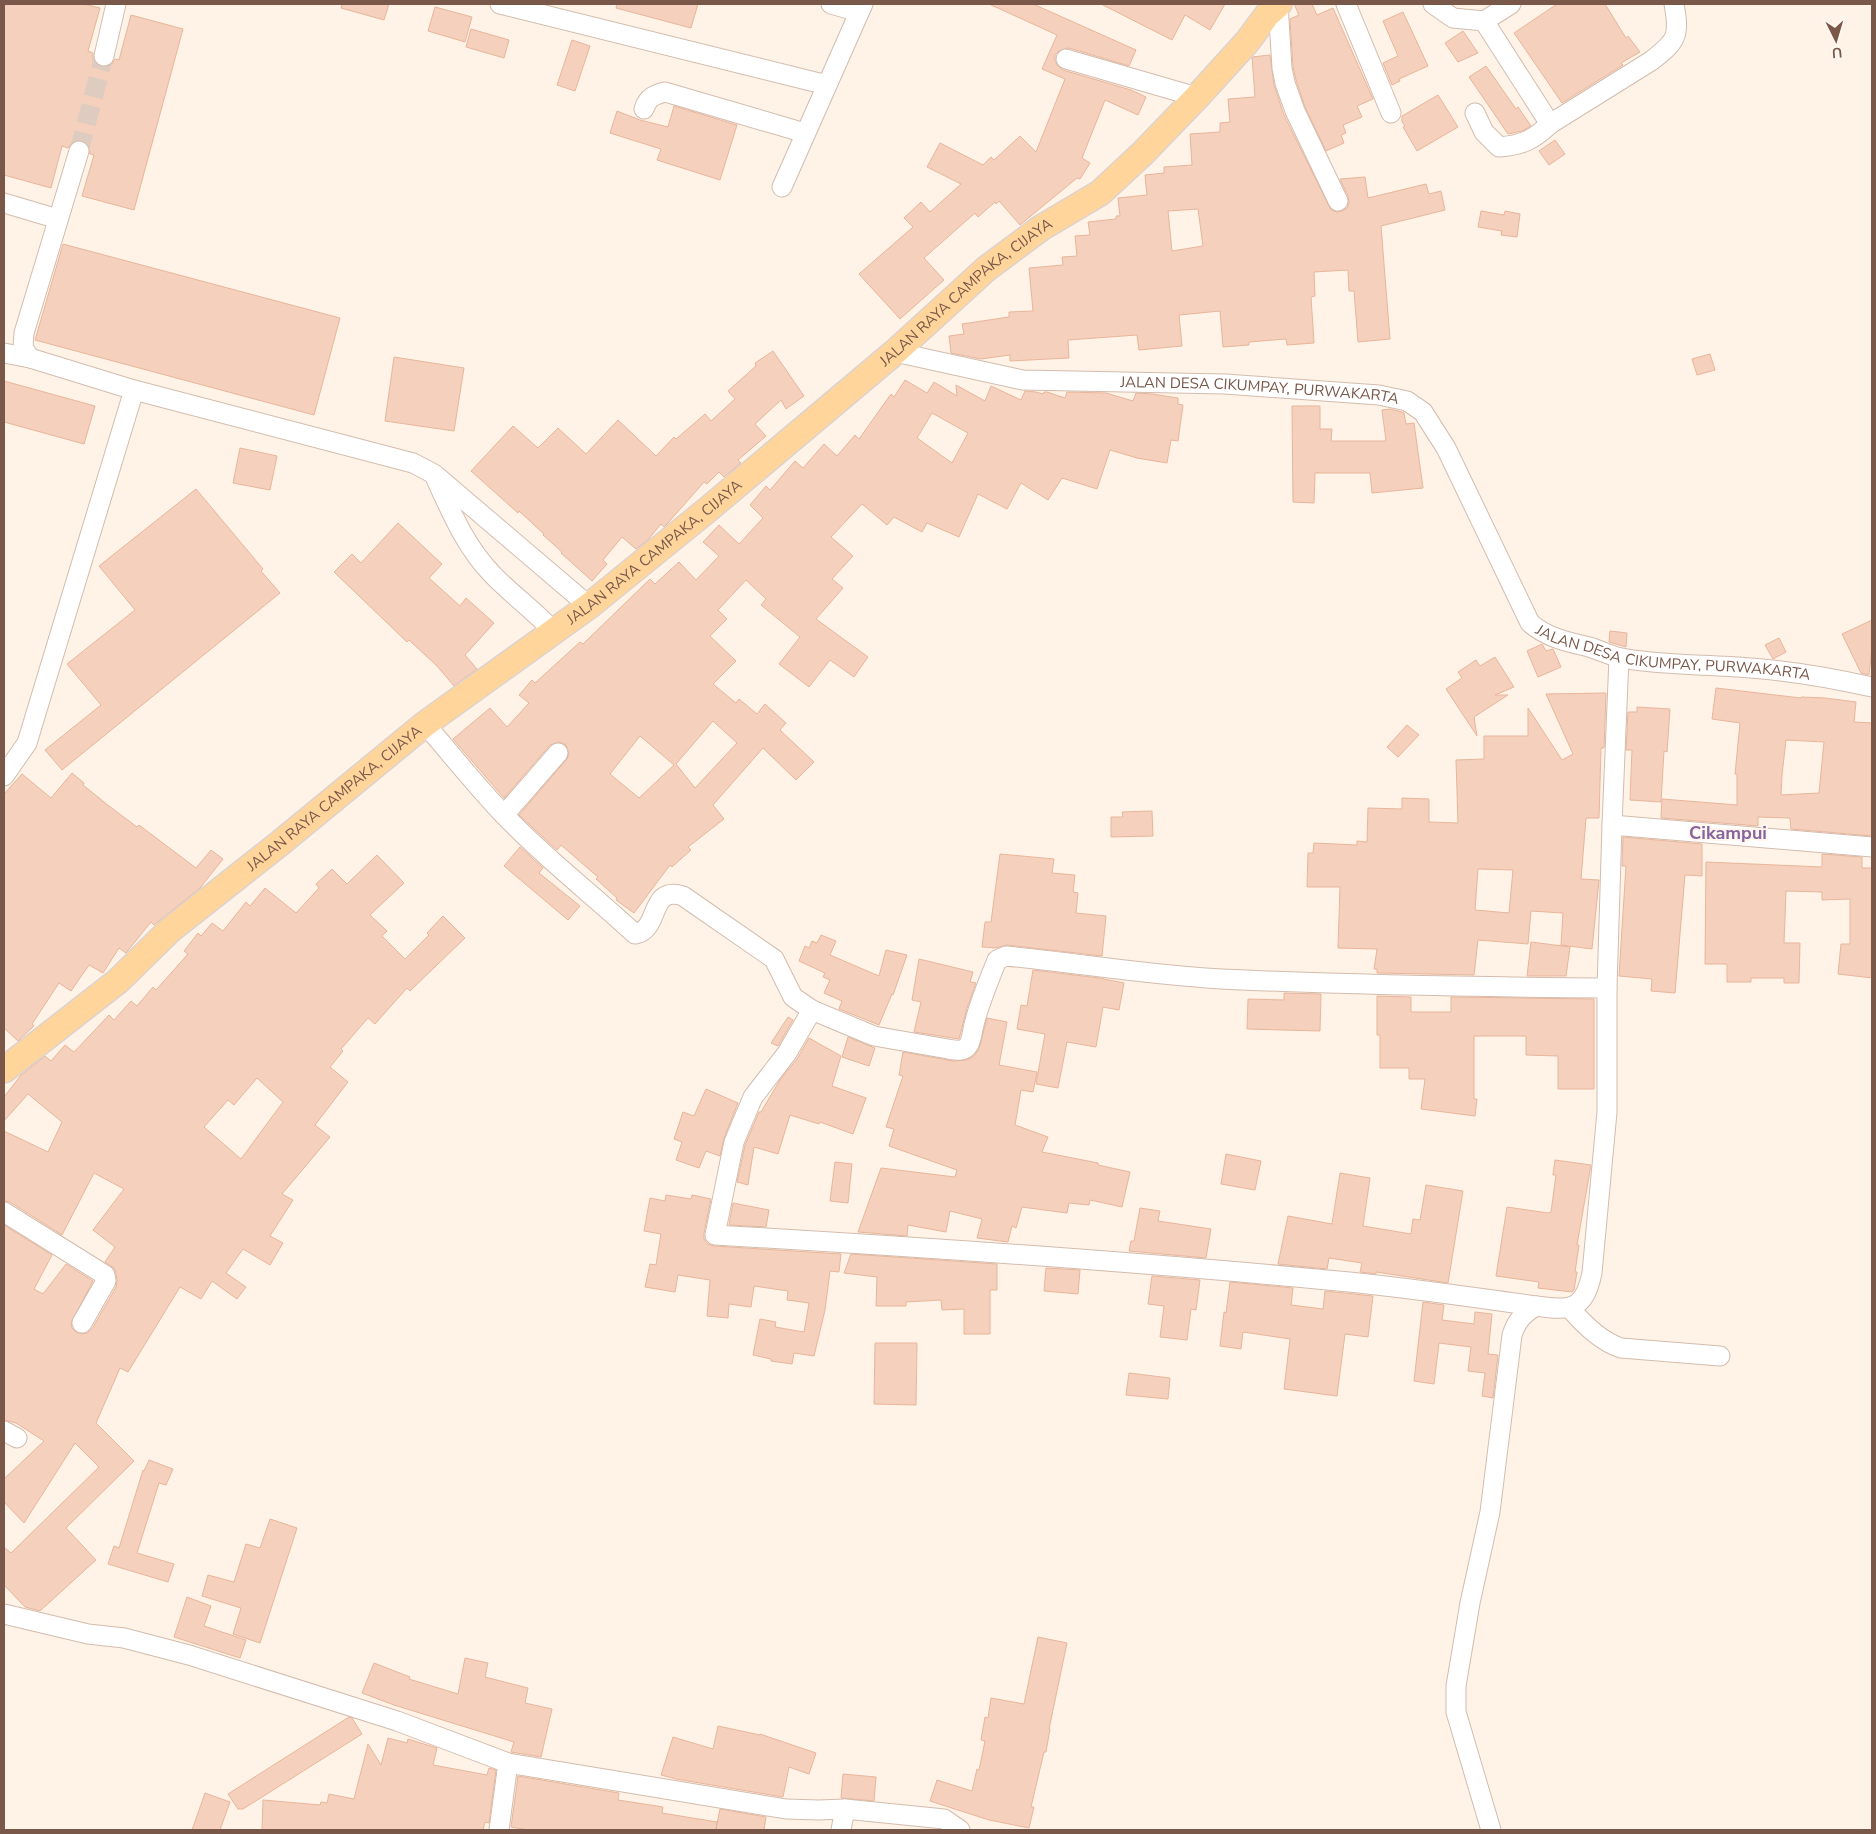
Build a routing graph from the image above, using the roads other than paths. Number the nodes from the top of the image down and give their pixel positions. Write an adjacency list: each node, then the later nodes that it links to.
1 (116, 4): 11 (street)
2 (500, 4): 13 (street)
3 (831, 4): 9 (street)
4 (1278, 4): 14 (main road, JALAN RAYA CAMPAKA, CIJAYA); 22 (street)
5 (1346, 4): 17 (street)
6 (1433, 4): 10 (street)
7 (1511, 4): 10 (street)
8 (1674, 4): 18 (street)
9 (861, 8): 13 (street)
10 (1484, 21): 18 (street)
11 (104, 56)
12 (1066, 59): 14 (street)
13 (827, 85): 19 (street)
14 (1197, 96): 25 (main road, JALAN RAYA CAMPAKA, CIJAYA)
15 (644, 109): 19 (street)
16 (1475, 112): 18 (street)
17 (1391, 113)
18 (1550, 124)
19 (805, 133): 21 (street)
20 (79, 151): 24 (street)
21 (782, 187)
22 (1338, 201)
23 (4, 203): 24 (street)
24 (58, 219): 27 (street)
25 (895, 352): 30 (main road, JALAN RAYA CAMPAKA, CIJAYA); 32 (street, JALAN DESA CIKUMPAY, PURWAKARTA)
26 (4, 353): 27 (street)
27 (30, 358): 28 (street)
28 (134, 390): 29 (street); 36 (street)
29 (434, 474): 30 (street); 31 (street)
30 (589, 606): 31 (main road, JALAN RAYA CAMPAKA, CIJAYA)
31 (554, 632): 34 (main road, JALAN RAYA CAMPAKA, CIJAYA)
32 (1619, 658): 33 (street, JALAN DESA CIKUMPAY, PURWAKARTA); 38 (street)
33 (1872, 686)
34 (425, 724): 37 (street); 42 (main road, JALAN RAYA CAMPAKA, CIJAYA)
35 (558, 753): 37 (street)
36 (4, 776)
37 (504, 815): 41 (street)
38 (1612, 825): 39 (street); 40 (street)
39 (1872, 847)
40 (1607, 988): 41 (street); 45 (street)
41 (812, 1010): 44 (street)
42 (4, 1070)
43 (4, 1212): 46 (street)
44 (1536, 1306): 45 (street); 54 (street)
45 (1569, 1307): 47 (street)
46 (82, 1323)
47 (1720, 1356)
48 (4, 1614): 49 (street)
49 (508, 1763): 50 (street); 51 (street)
50 (845, 1810): 52 (street); 53 (street)
51 (499, 1830)
52 (841, 1830)
53 (960, 1830)
54 (1491, 1830)

